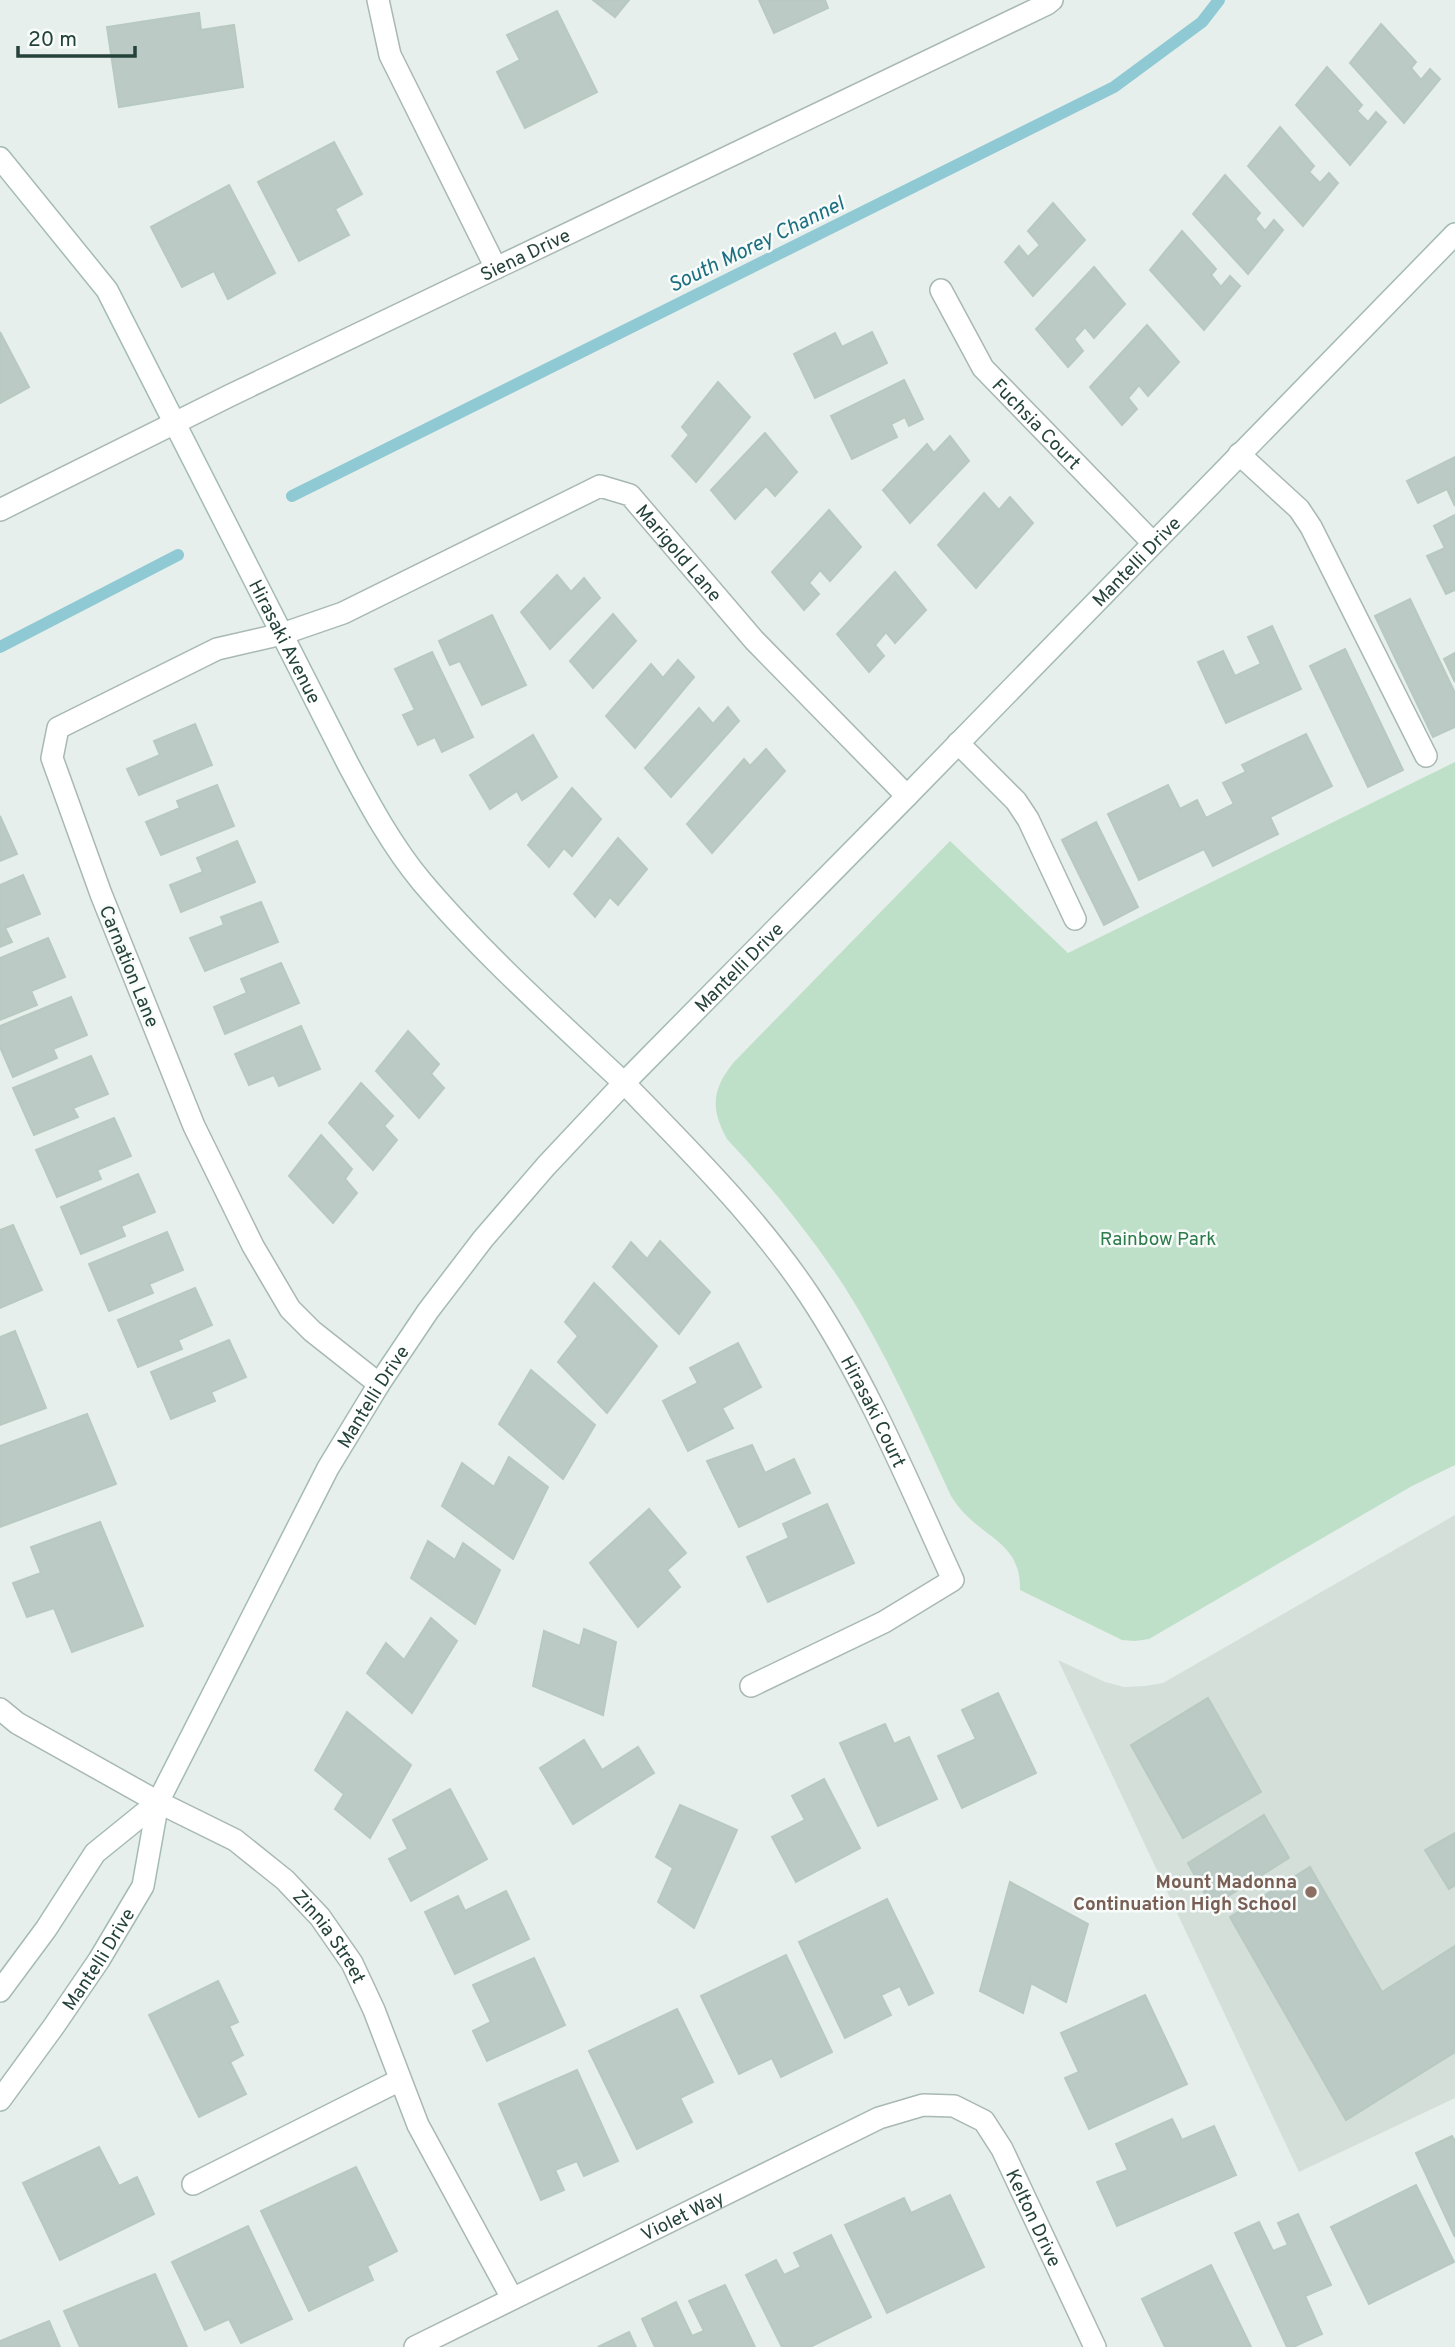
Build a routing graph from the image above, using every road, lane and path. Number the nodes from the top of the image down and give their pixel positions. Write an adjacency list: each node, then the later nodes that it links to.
1 (378, 0): 5 (street)
2 (1052, 0): 5 (street, Siena Drive)
3 (0, 158): 7 (street, Hirasaki Avenue)
4 (1455, 234): 8 (street, Mantelli Drive)
5 (495, 268): 7 (street, Siena Drive)
6 (941, 290): 10 (street, Fuchsia Court)
7 (175, 423): 9 (street, Siena Drive); 11 (street, Hirasaki Avenue)
8 (1239, 454): 10 (street, Mantelli Drive); 13 (street)
9 (0, 510)
10 (1153, 543): 12 (street, Mantelli Drive)
11 (282, 634): 14 (street, Marigold Lane); 16 (street, Hirasaki Avenue); 17 (street, Carnation Lane)
12 (958, 743): 14 (street, Mantelli Drive); 15 (street)
13 (1426, 756)
14 (907, 796): 16 (street, Mantelli Drive)
15 (1075, 919)
16 (624, 1083): 17 (street, Mantelli Drive); 18 (street, Hirasaki Court)
17 (379, 1384): 20 (street, Mantelli Drive)
18 (751, 1686)
19 (0, 1709): 20 (street, Zinnia Street)
20 (158, 1801): 21 (street, Mantelli Drive); 22 (street, Zinnia Street); 23 (street, Mantelli Drive)
21 (0, 1992)
22 (400, 2080): 25 (street); 26 (street, Zinnia Street)
23 (0, 2100)
24 (954, 2106): 26 (street, Violet Way); 28 (street, Kelton Drive)
25 (193, 2183)
26 (512, 2298): 27 (street, Violet Way)
27 (415, 2347)
28 (1095, 2347)

